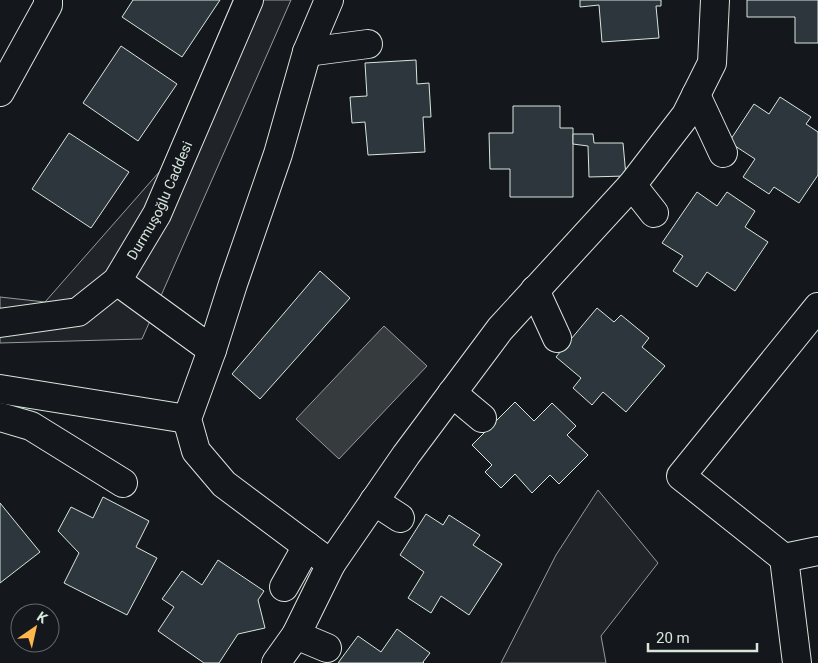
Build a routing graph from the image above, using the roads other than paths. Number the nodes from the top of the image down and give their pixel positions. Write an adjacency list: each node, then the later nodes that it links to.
1 (48, 0): 9 (street)
2 (249, 0): 14 (street, Durmuşoğlu Caddesi)
3 (329, 0): 7 (street)
4 (715, 0): 8 (street)
5 (727, 0): 8 (street)
6 (368, 44): 7 (street)
7 (307, 52): 19 (street)
8 (712, 63): 10 (street)
9 (0, 92)
10 (696, 95): 11 (street); 12 (street)
11 (724, 153)
12 (619, 185): 13 (street); 15 (street)
13 (654, 213)
14 (117, 281): 17 (street, Durmuşoğlu Caddesi); 19 (street)
15 (535, 290): 18 (street); 21 (street)
16 (818, 307): 30 (street)
17 (0, 323)
18 (557, 338)
19 (212, 350): 24 (street)
20 (0, 389): 24 (street)
21 (452, 393): 23 (street); 26 (street)
22 (0, 418): 25 (street)
23 (482, 418)
24 (187, 419): 28 (street)
25 (123, 483)
26 (374, 500): 27 (street); 31 (street)
27 (400, 518)
28 (307, 546): 31 (street); 32 (street)
29 (818, 551): 30 (street)
30 (784, 558): 36 (street)
31 (331, 564): 33 (street)
32 (284, 587)
33 (296, 635): 34 (street); 35 (street)
34 (327, 648)
35 (276, 663)
36 (797, 663)

